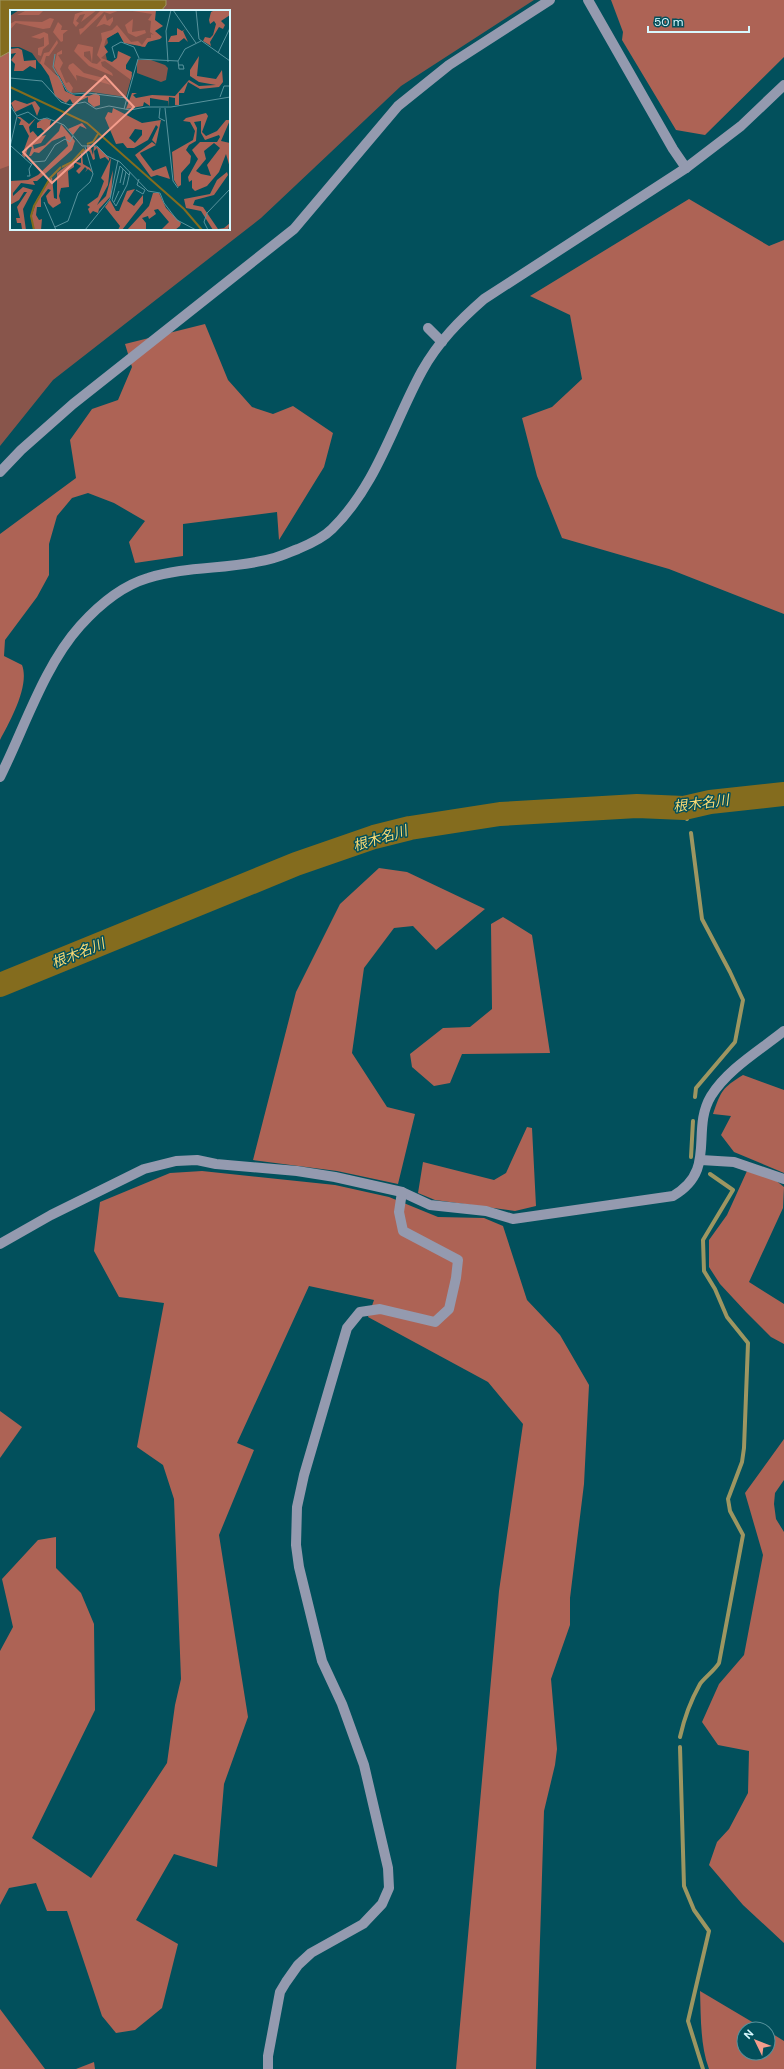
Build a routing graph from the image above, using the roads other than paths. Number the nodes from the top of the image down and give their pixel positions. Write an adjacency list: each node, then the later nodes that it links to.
1 (550, 0): 7 (street)
2 (588, 0): 4 (street)
3 (784, 85): 4 (street)
4 (686, 168): 6 (street)
5 (428, 328): 6 (street)
6 (442, 342): 8 (street)
7 (0, 472)
8 (0, 778)
9 (784, 1031): 10 (street)
10 (701, 1160): 11 (street); 12 (street)
11 (784, 1179)
12 (402, 1192): 13 (street); 14 (street)
13 (0, 1244)
14 (268, 2069)

